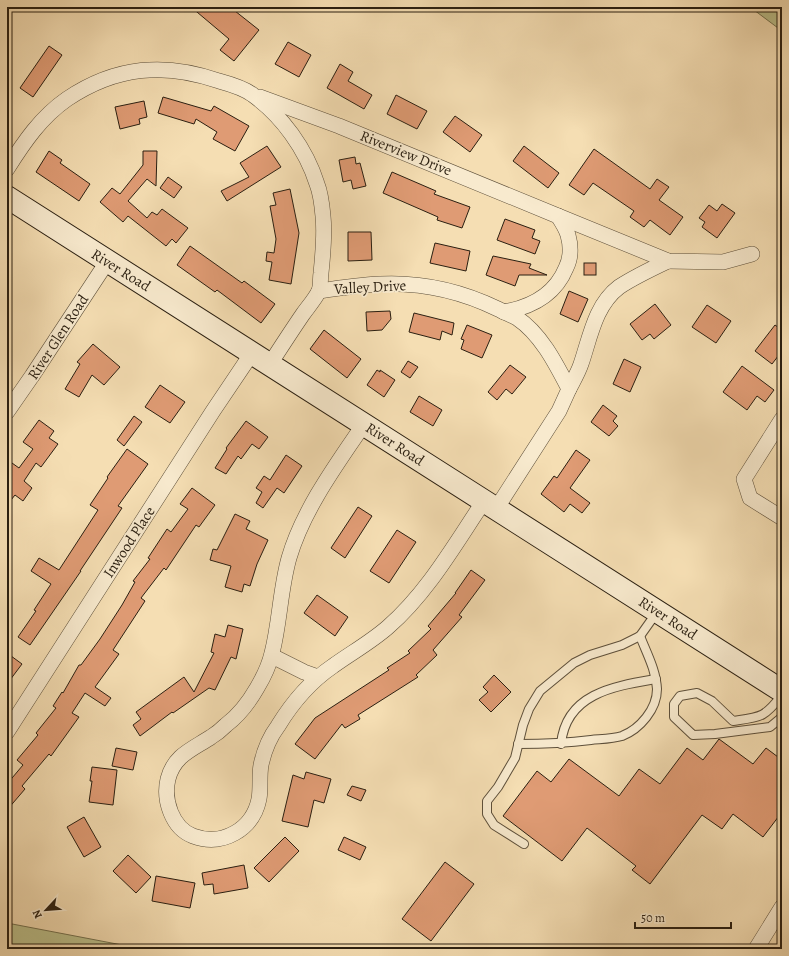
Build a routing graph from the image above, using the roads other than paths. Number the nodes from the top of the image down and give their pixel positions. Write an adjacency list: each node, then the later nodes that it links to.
1 (252, 94): 2 (street); 4 (street, Riverview Drive); 8 (street)
2 (7, 169)
3 (7, 198): 7 (street, River Road)
4 (558, 216): 6 (street, Riverview Drive); 9 (street)
5 (752, 254): 6 (street, Riverview Drive)
6 (668, 261): 11 (street)
7 (107, 262): 10 (street, River Road); 12 (street, River Glen Road)
8 (319, 291): 9 (street, Valley Drive); 10 (street, Inwood Place)
9 (504, 312): 11 (street, Valley Drive)
10 (261, 358): 14 (street, River Road); 25 (street, Inwood Place)
11 (569, 389): 15 (street)
12 (7, 412)
13 (782, 419): 16 (street)
14 (364, 424): 15 (street, River Road); 19 (street)
15 (490, 505): 17 (street, River Road); 20 (street)
16 (782, 518)
17 (658, 611): 18 (lane); 22 (street, River Road)
18 (640, 636): 21 (lane); 26 (lane)
19 (272, 656): 20 (street); 20 (street)
20 (318, 677)
21 (656, 679): 27 (lane); 27 (lane)
22 (782, 691)
23 (782, 695): 24 (lane)
24 (782, 717)
25 (7, 732)
26 (518, 744): 27 (lane); 28 (lane)
27 (561, 744)
28 (524, 844)
29 (782, 907): 30 (street)
30 (756, 949)

